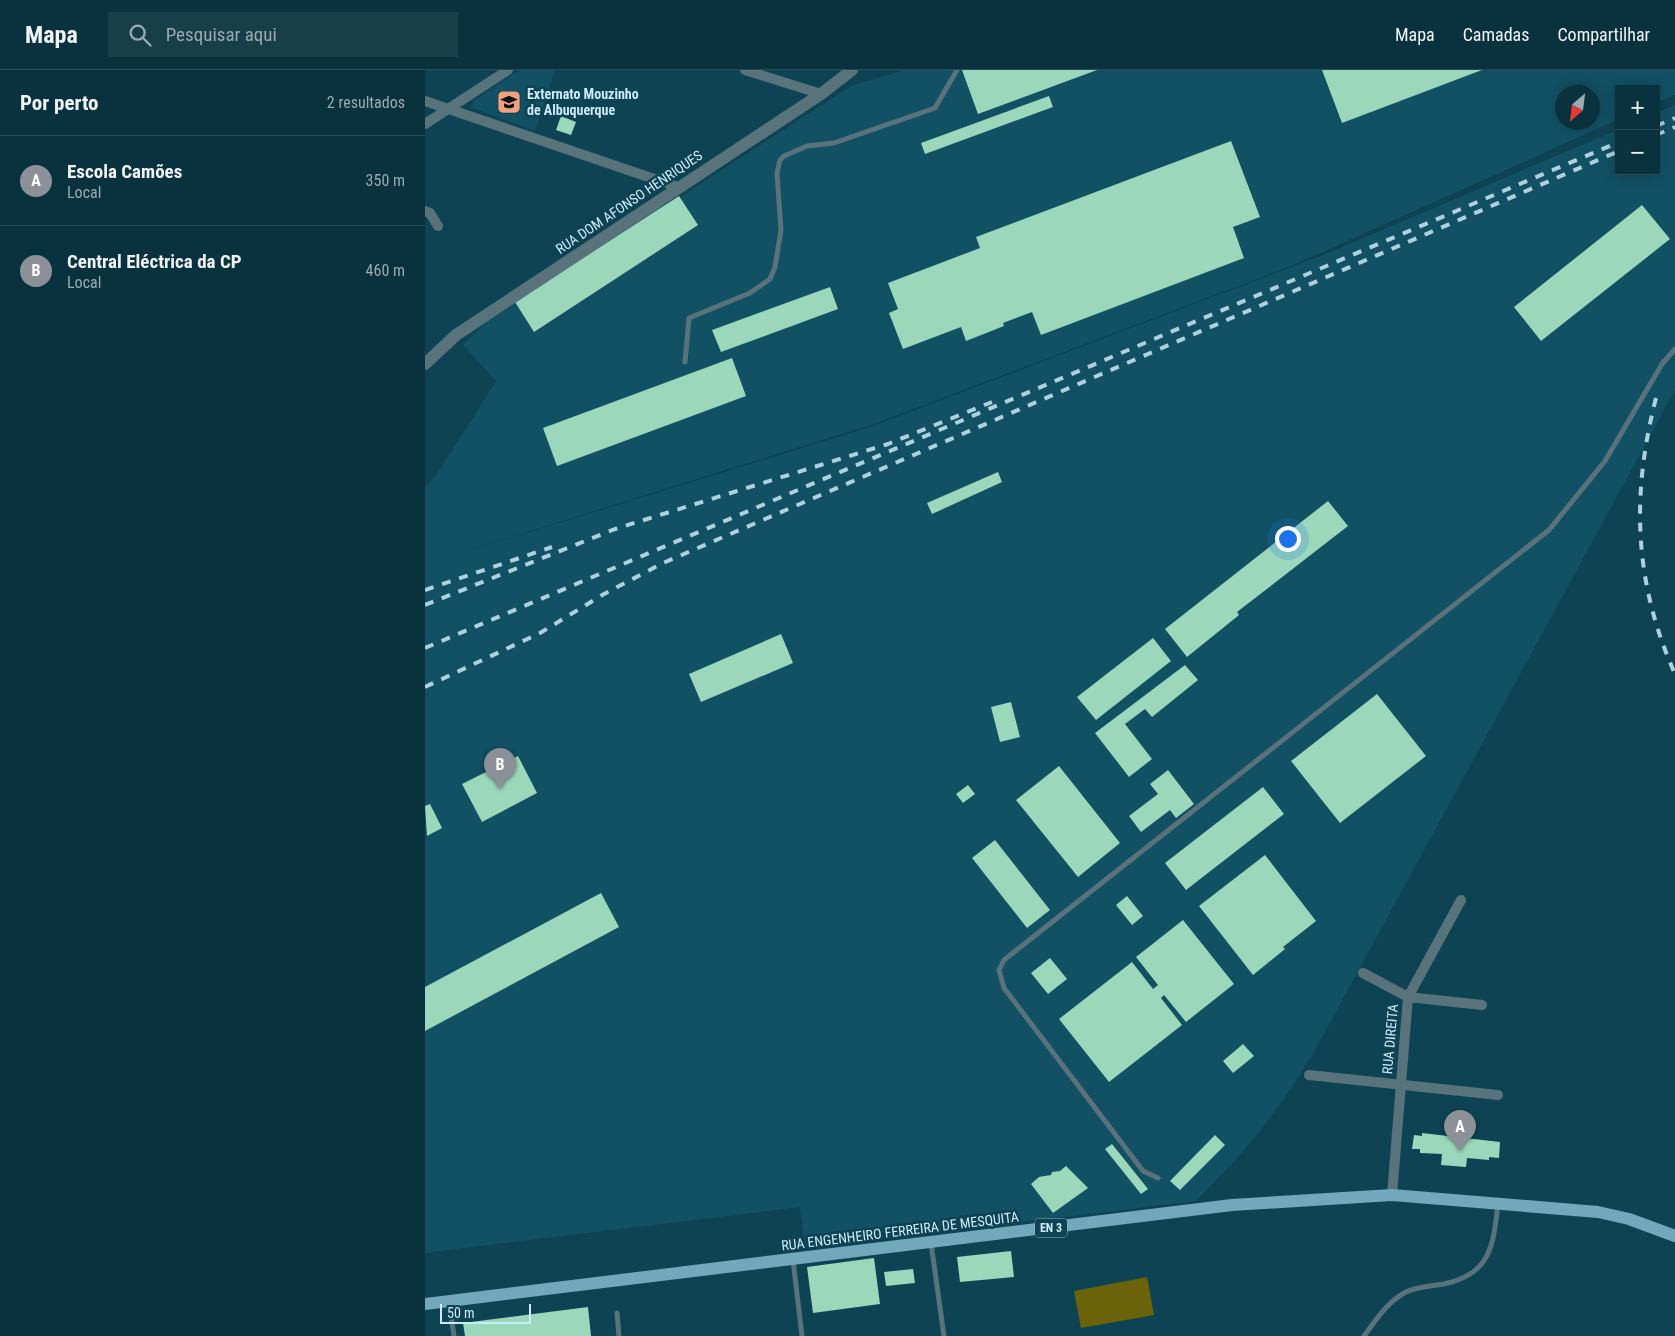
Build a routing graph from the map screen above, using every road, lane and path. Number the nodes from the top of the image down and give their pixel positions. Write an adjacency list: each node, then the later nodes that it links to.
1 (508, 70): 7 (street)
2 (745, 70): 5 (street)
3 (852, 70): 5 (street, RUA DOM AFONSO HENRIQUES)
4 (957, 70): 13 (lane)
5 (821, 94): 9 (street, RUA DOM AFONSO HENRIQUES)
6 (425, 101): 7 (street)
7 (449, 109): 8 (street); 9 (street)
8 (425, 124)
9 (678, 186): 14 (street, RUA DOM AFONSO HENRIQUES)
10 (425, 211): 11 (street)
11 (439, 226)
12 (1675, 349): 22 (lane)
13 (685, 362)
14 (425, 364)
15 (1461, 900): 17 (street, RUA DIREITA)
16 (1363, 973): 17 (street)
17 (1407, 997): 18 (street); 20 (street, RUA DIREITA)
18 (1482, 1005)
19 (1309, 1075): 20 (street)
20 (1400, 1086): 21 (street); 23 (street, RUA DIREITA)
21 (1498, 1095)
22 (1158, 1178)
23 (1392, 1195): 24 (main road, RUA ENGENHEIRO FERREIRA DE MESQUITA / EN 3); 26 (main road, RUA ENGENHEIRO FERREIRA DE MESQUITA / EN 3)
24 (1498, 1204): 25 (main road, RUA ENGENHEIRO FERREIRA DE MESQUITA / EN 3); 35 (lane)
25 (1675, 1236)
26 (931, 1242): 27 (main road, RUA ENGENHEIRO FERREIRA DE MESQUITA / EN 3); 34 (lane)
27 (793, 1260): 28 (main road, RUA ENGENHEIRO FERREIRA DE MESQUITA / EN 3); 33 (lane)
28 (449, 1301): 29 (main road, RUA ENGENHEIRO FERREIRA DE MESQUITA / EN 3); 31 (lane)
29 (425, 1304)
30 (617, 1313): 32 (lane)
31 (454, 1336)
32 (619, 1336)
33 (802, 1336)
34 (944, 1336)
35 (1364, 1336)

